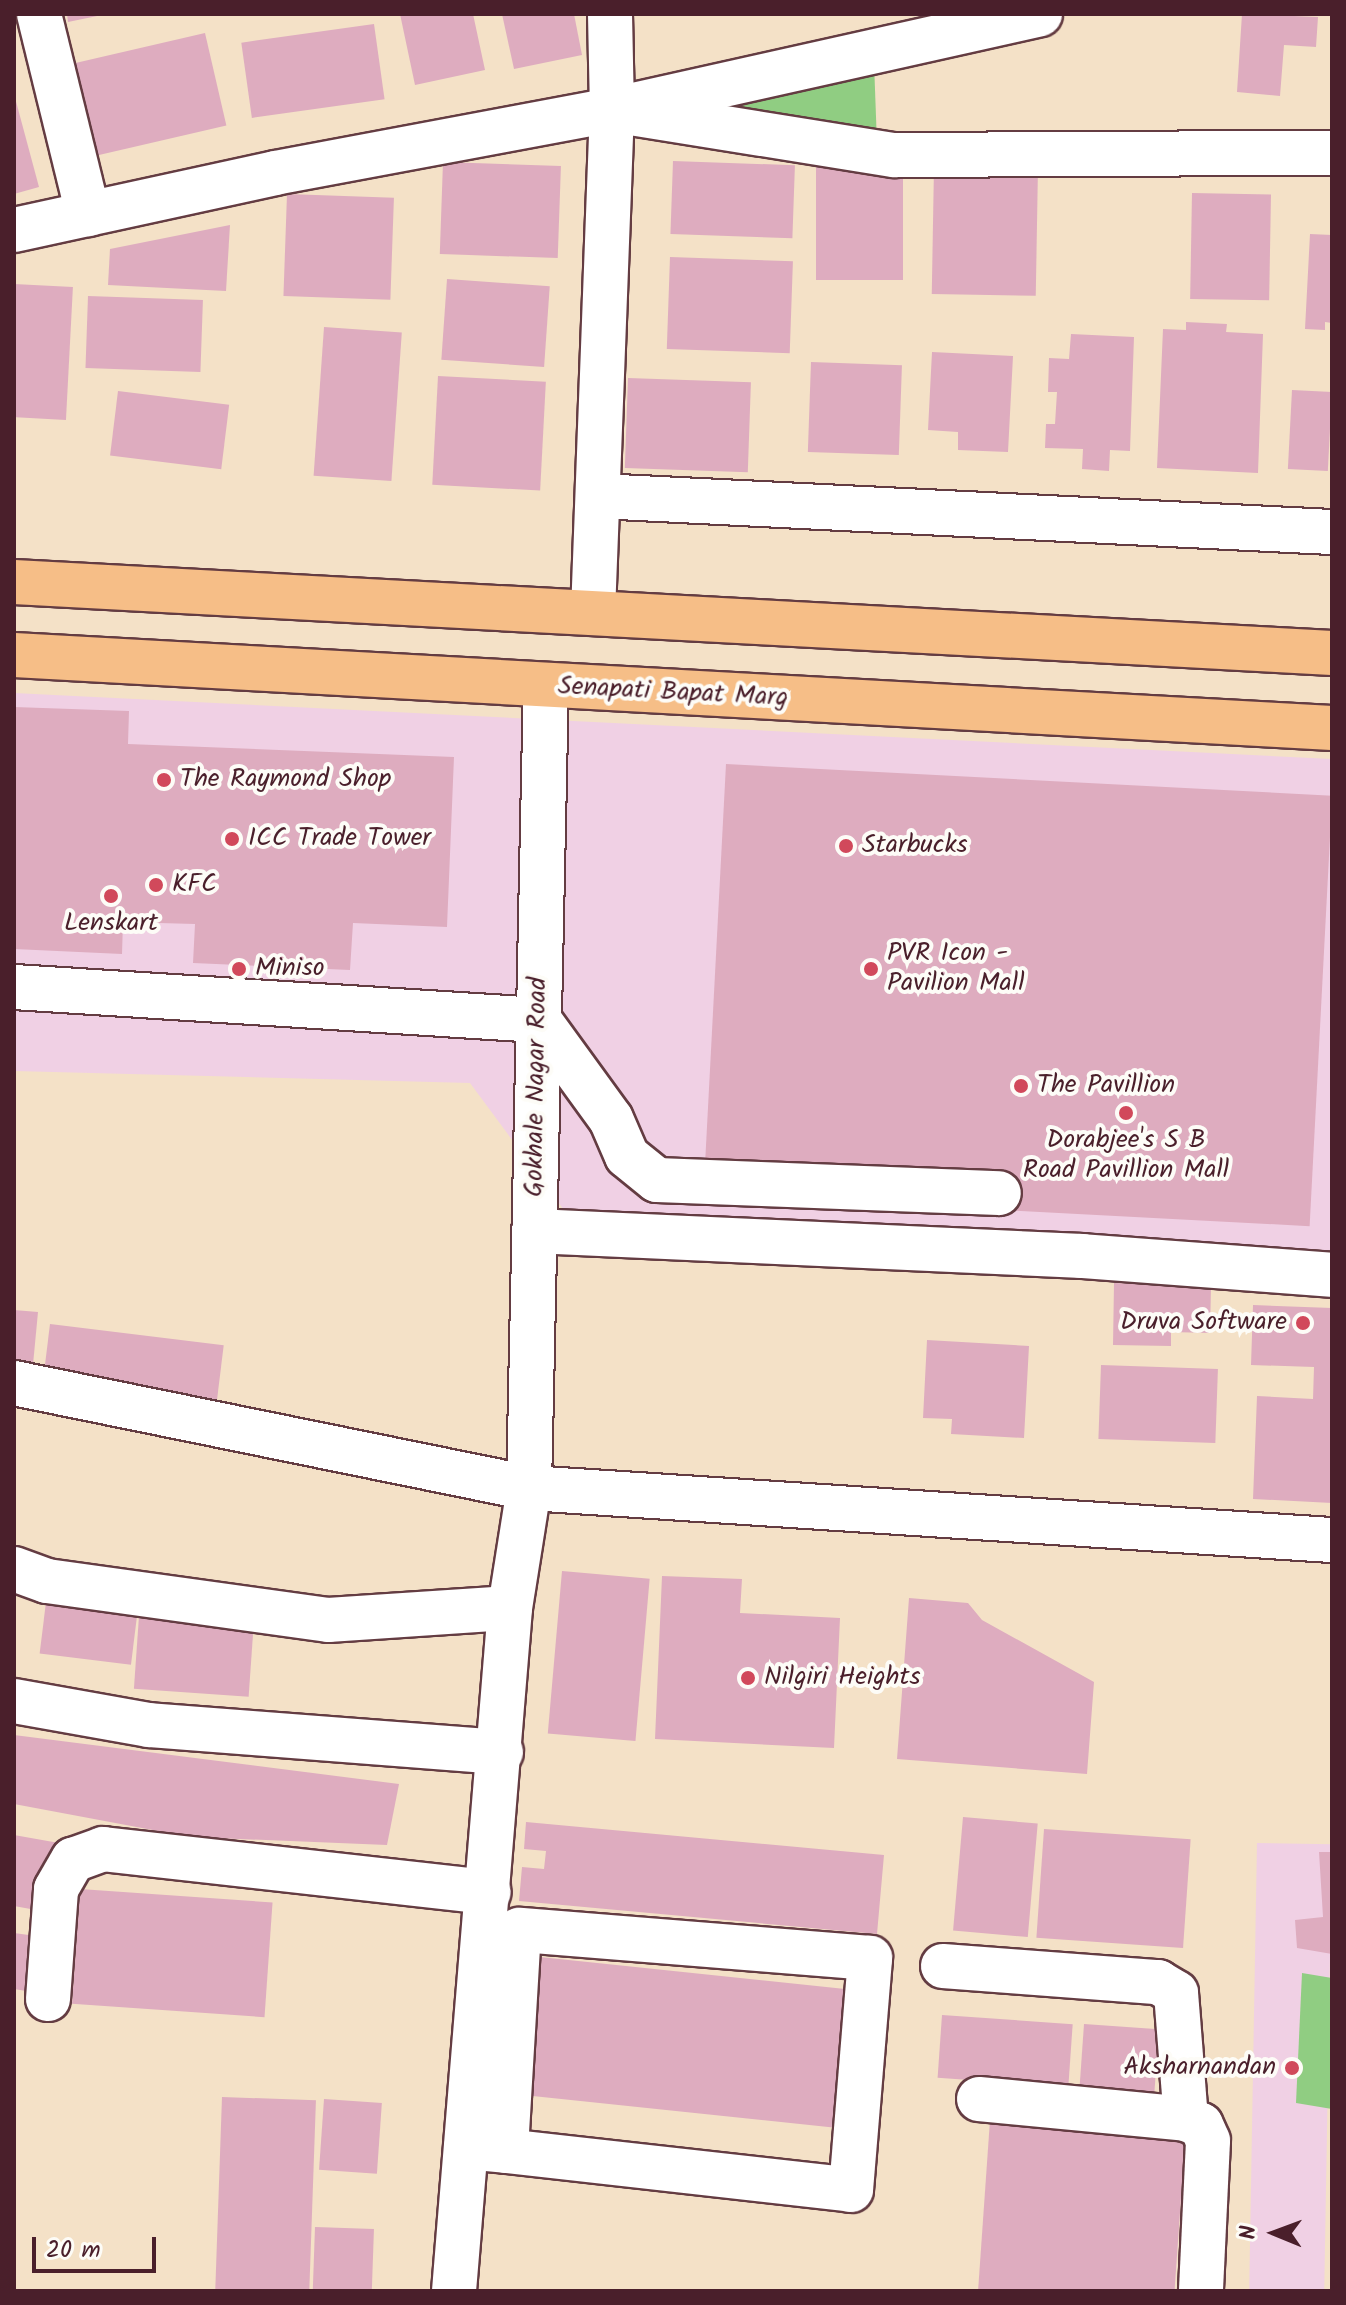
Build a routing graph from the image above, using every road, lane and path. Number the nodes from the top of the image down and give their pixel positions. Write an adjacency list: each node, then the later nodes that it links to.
1 (39, 14): 6 (street)
2 (610, 14): 4 (street)
3 (1040, 14): 4 (street)
4 (612, 110): 5 (street); 6 (street); 8 (street)
5 (1332, 153)
6 (88, 214): 7 (street)
7 (14, 230)
8 (598, 496): 9 (street); 11 (street)
9 (1332, 532)
10 (14, 582): 11 (main road)
11 (593, 613): 12 (main road)
12 (1332, 653)
13 (14, 655): 14 (main road, Senapati Bapat Marg)
14 (546, 686): 15 (main road, Senapati Bapat Marg); 17 (street, Gokhale Nagar Road)
15 (1332, 728)
16 (14, 987): 17 (street)
17 (539, 1020): 18 (street); 19 (street, Gokhale Nagar Road)
18 (999, 1193)
19 (534, 1231): 20 (street); 22 (street, Gokhale Nagar Road)
20 (1332, 1275)
21 (14, 1383): 22 (street)
22 (529, 1488): 23 (street); 25 (street, Gokhale Nagar Road)
23 (1332, 1540)
24 (14, 1569): 25 (street)
25 (510, 1608): 27 (street, Gokhale Nagar Road)
26 (14, 1701): 27 (street)
27 (501, 1752): 28 (street, Gokhale Nagar Road)
28 (489, 1892): 30 (street); 33 (street, Gokhale Nagar Road)
29 (943, 1966): 32 (street)
30 (48, 1999)
31 (979, 2099): 32 (street)
32 (1186, 2119): 35 (street)
33 (486, 2149): 33 (street); 34 (street)
34 (454, 2291)
35 (1201, 2291)

